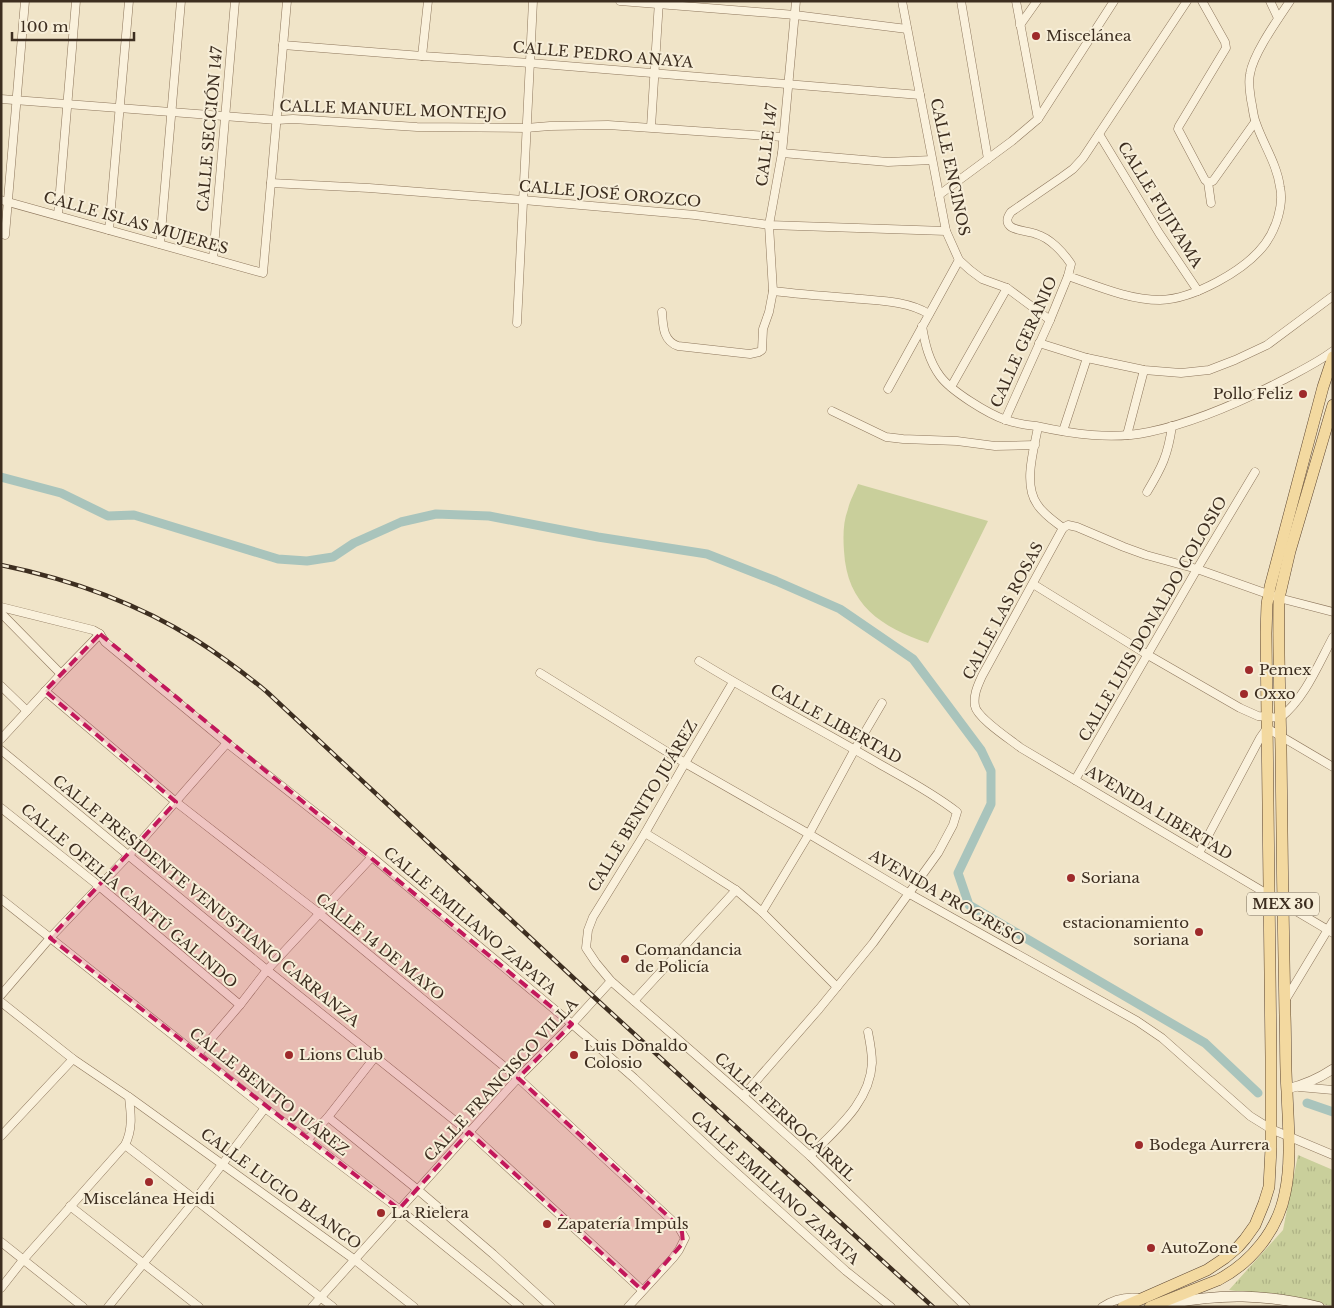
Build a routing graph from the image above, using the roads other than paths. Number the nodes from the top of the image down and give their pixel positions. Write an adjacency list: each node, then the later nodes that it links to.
1 (25, 1): 32 (street)
2 (76, 1): 33 (street)
3 (129, 1): 34 (street)
4 (181, 1): 35 (street)
5 (235, 1): 36 (street, CALLE SECCIÓN 147)
6 (287, 1): 25 (street)
7 (428, 1): 26 (street)
8 (533, 1): 27 (street)
9 (620, 1): 20 (street)
10 (796, 1): 21 (street, CALLE 147)
11 (902, 1): 24 (street, CALLE ENCINOS)
12 (962, 1): 45 (street)
13 (1016, 1): 23 (street)
14 (1037, 1): 23 (street)
15 (1114, 1): 37 (street)
16 (1187, 1): 42 (street)
17 (1202, 1): 47 (street)
18 (1270, 1): 22 (street)
19 (1290, 1): 22 (street)
20 (659, 3): 21 (street); 28 (street)
21 (795, 15): 24 (street); 29 (street, CALLE 147)
22 (1278, 18): 39 (street)
23 (1020, 25): 37 (street)
24 (907, 30): 30 (street, CALLE ENCINOS)
25 (283, 45): 26 (street, CALLE PEDRO ANAYA); 38 (street)
26 (422, 56): 27 (street, CALLE PEDRO ANAYA)
27 (530, 62): 28 (street, CALLE PEDRO ANAYA); 41 (street)
28 (654, 73): 29 (street, CALLE PEDRO ANAYA); 40 (street)
29 (788, 84): 30 (street, CALLE PEDRO ANAYA); 43 (street, CALLE 147)
30 (920, 95): 46 (street, CALLE ENCINOS)
31 (1, 99): 32 (street, CALLE MANUEL MONTEJO)
32 (16, 100): 33 (street, CALLE MANUEL MONTEJO); 51 (street)
33 (68, 104): 34 (street, CALLE MANUEL MONTEJO); 53 (street)
34 (120, 108): 35 (street, CALLE MANUEL MONTEJO); 55 (street)
35 (172, 113): 36 (street, CALLE MANUEL MONTEJO); 58 (street)
36 (225, 117): 38 (street, CALLE MANUEL MONTEJO); 59 (street, CALLE SECCIÓN 147)
37 (1038, 119): 45 (street)
38 (276, 120): 41 (street, CALLE MANUEL MONTEJO); 48 (street)
39 (1255, 122): 47 (street); 64 (street)
40 (650, 127): 41 (street, CALLE MANUEL MONTEJO); 43 (street, CALLE MANUEL MONTEJO)
41 (526, 128): 50 (street)
42 (1099, 134): 61 (street); 64 (street, CALLE FUJIYAMA)
43 (783, 137): 44 (street, CALLE 147)
44 (782, 153): 46 (street); 54 (street, CALLE 147)
45 (988, 159): 49 (street)
46 (932, 160): 49 (street, CALLE ENCINOS)
47 (1208, 182): 52 (street)
48 (271, 183): 50 (street, CALLE JOSÉ OROZCO); 59 (street, CALLE ISLAS MUJERES)
49 (939, 196): 56 (street, CALLE ENCINOS)
50 (523, 200): 54 (street, CALLE JOSÉ OROZCO); 69 (street)
51 (5, 201): 53 (street, CALLE ISLAS MUJERES); 57 (street)
52 (1211, 203)
53 (58, 215): 55 (street, CALLE ISLAS MUJERES)
54 (769, 224): 56 (street, CALLE JOSÉ OROZCO); 63 (street, CALLE 147)
55 (109, 230): 58 (street, CALLE ISLAS MUJERES)
56 (946, 231): 60 (street, CALLE ENCINOS)
57 (4, 236)
58 (160, 244): 59 (street, CALLE ISLAS MUJERES)
59 (213, 259)
60 (959, 260): 62 (street, CALLE ENCINOS); 67 (street)
61 (1068, 276): 64 (street); 68 (street, CALLE GERANIO)
62 (1007, 288): 68 (street, CALLE ENCINOS); 76 (street)
63 (773, 291): 66 (street, CALLE 147); 67 (street)
64 (1198, 291)
65 (1333, 296): 75 (street)
66 (662, 312)
67 (929, 314): 70 (street)
68 (1050, 320): 71 (street, CALLE GERANIO)
69 (517, 323)
70 (922, 326): 76 (street); 77 (street)
71 (1039, 343): 74 (street); 80 (street, CALLE GERANIO)
72 (1333, 352): 81 (street)
73 (1333, 357): 91 (main road, MEX 30)
74 (1087, 358): 75 (street); 83 (street)
75 (1144, 370): 84 (street)
76 (951, 387): 80 (street)
77 (888, 389)
78 (1333, 404): 91 (main road, MEX 30)
79 (832, 411): 85 (street)
80 (1005, 420): 82 (street)
81 (1172, 426): 84 (street); 87 (street)
82 (1038, 427): 83 (street); 85 (street)
83 (1063, 431): 84 (street)
84 (1127, 435)
85 (1035, 445): 88 (street)
86 (1255, 472): 89 (street, CALLE LUIS DONALDO COLOSIO)
87 (1147, 492)
88 (1063, 528): 89 (street); 90 (street, CALLE LAS ROSAS)
89 (1197, 568): 91 (street); 97 (street, CALLE LUIS DONALDO COLOSIO)
90 (1032, 584): 97 (street); 105 (street, CALLE LAS ROSAS)
91 (1273, 597): 93 (street); 107 (main road, MEX 30); 108 (main road, MEX 30)
92 (1, 607): 95 (street, CALLE EMILIANO ZAPATA)
93 (1333, 612)
94 (1, 613): 100 (street)
95 (100, 634): 100 (street); 111 (street, CALLE EMILIANO ZAPATA)
96 (1333, 637): 107 (street)
97 (1148, 655): 108 (street); 116 (street, CALLE LUIS DONALDO COLOSIO)
98 (699, 661): 101 (street, CALLE LIBERTAD)
99 (540, 673): 114 (street, AVENIDA PROGRESO)
100 (61, 674): 103 (street)
101 (733, 682): 112 (street, CALLE LIBERTAD); 114 (street, CALLE BENITO JUÁREZ)
102 (1, 686): 106 (street)
103 (45, 691): 106 (street); 117 (street, CALLE 14 DE MAYO)
104 (882, 703): 112 (street)
105 (976, 709): 116 (street, AVENIDA LIBERTAD)
106 (27, 712): 110 (street)
107 (1280, 718): 108 (street); 109 (main road, MEX 30)
108 (1267, 723): 109 (street); 121 (street); 127 (main road, MEX 30)
109 (1280, 735): 115 (street); 129 (main road, MEX 30)
110 (1, 739)
111 (227, 743): 117 (street); 123 (street, CALLE EMILIANO ZAPATA)
112 (855, 749): 120 (street); 126 (street, CALLE LIBERTAD)
113 (1, 750): 122 (street, CALLE PRESIDENTE VENUSTIANO CARRANZA)
114 (685, 763): 119 (street, CALLE BENITO JUÁREZ); 120 (street, AVENIDA PROGRESO)
115 (1333, 767)
116 (1075, 780): 121 (street, AVENIDA LIBERTAD)
117 (176, 802): 122 (street); 131 (street, CALLE 14 DE MAYO)
118 (1, 808): 124 (street, CALLE OFELIA CANTÚ GALINDO)
119 (645, 834): 125 (street); 135 (street, CALLE BENITO JUÁREZ)
120 (809, 834): 126 (street, AVENIDA PROGRESO); 130 (street)
121 (1199, 853): 127 (street, AVENIDA LIBERTAD)
122 (128, 856): 124 (street); 136 (street, CALLE PRESIDENTE VENUSTIANO CARRANZA)
123 (372, 857): 131 (street); 144 (street, CALLE EMILIANO ZAPATA)
124 (100, 886): 134 (street); 143 (street, CALLE OFELIA CANTÚ GALINDO)
125 (736, 890): 130 (street); 140 (street)
126 (908, 893): 138 (street); 158 (street, AVENIDA PROGRESO)
127 (1270, 895): 129 (street, AVENIDA LIBERTAD); 158 (main road, MEX 30)
128 (1, 899): 134 (street, CALLE BENITO JUÁREZ)
129 (1283, 903): 133 (street, AVENIDA LIBERTAD); 141 (main road, MEX 30)
130 (762, 912): 138 (street)
131 (320, 914): 136 (street); 150 (street, CALLE 14 DE MAYO)
132 (1333, 921): 133 (street)
133 (1330, 932): 141 (street)
134 (50, 938): 139 (street); 146 (street, CALLE BENITO JUÁREZ)
135 (586, 948): 137 (street, CALLE FERROCARRIL)
136 (267, 970): 143 (street); 147 (street, CALLE PRESIDENTE VENUSTIANO CARRANZA)
137 (611, 981): 140 (street, CALLE FERROCARRIL); 144 (street, CALLE FRANCISCO VILLA)
138 (837, 987): 154 (street)
139 (1, 995)
140 (634, 1001): 154 (street, CALLE FERROCARRIL)
141 (1285, 1001): 153 (main road, MEX 30)
142 (1, 1002): 148 (street, CALLE LUCIO BLANCO)
143 (240, 1005): 146 (street)
144 (572, 1024): 150 (street, CALLE FRANCISCO VILLA); 189 (street, CALLE EMILIANO ZAPATA)
145 (868, 1032): 165 (street)
146 (198, 1054): 156 (street, CALLE BENITO JUÁREZ)
147 (375, 1057): 157 (street); 160 (street, CALLE PRESIDENTE VENUSTIANO CARRANZA)
148 (73, 1059): 155 (street, CALLE LUCIO BLANCO); 161 (street)
149 (1333, 1069): 151 (street)
150 (518, 1078): 160 (street, CALLE FRANCISCO VILLA); 176 (street, CALLE 14 DE MAYO)
151 (1299, 1087): 152 (street); 153 (street)
152 (1333, 1090)
153 (1287, 1092): 159 (main road, MEX 30)
154 (743, 1096): 165 (street, CALLE FERROCARRIL)
155 (129, 1097): 163 (street); 166 (street, CALLE LUCIO BLANCO)
156 (265, 1108): 162 (street, CALLE BENITO JUÁREZ); 166 (street)
157 (328, 1117): 162 (street); 167 (street, CALLE BENITO JUÁREZ)
158 (1271, 1126): 159 (street, AVENIDA PROGRESO); 178 (main road, MEX 30)
159 (1288, 1131): 164 (street, AVENIDA PROGRESO); 178 (main road, MEX 30)
160 (469, 1132): 167 (street, CALLE FRANCISCO VILLA); 176 (street, CALLE PRESIDENTE VENUSTIANO CARRANZA)
161 (1, 1136)
162 (307, 1140): 170 (street, CALLE BENITO JUÁREZ)
163 (126, 1145): 168 (street); 169 (street)
164 (1333, 1155)
165 (810, 1156): 190 (street, CALLE FERROCARRIL)
166 (222, 1164): 168 (street); 173 (street, CALLE LUCIO BLANCO)
167 (418, 1190): 170 (street, CALLE FRANCISCO VILLA); 187 (street, CALLE BENITO JUÁREZ)
168 (195, 1200): 174 (street); 177 (street)
169 (70, 1206): 172 (street); 174 (street)
170 (399, 1209): 173 (street, CALLE FRANCISCO VILLA); 186 (street, CALLE BENITO JUÁREZ)
171 (1, 1242): 172 (street)
172 (23, 1260): 175 (street); 180 (street)
173 (355, 1260): 177 (street, CALLE FRANCISCO VILLA); 185 (street, CALLE LUCIO BLANCO)
174 (143, 1263): 181 (street); 182 (street)
175 (1, 1288)
176 (642, 1290): 188 (street)
177 (320, 1298): 183 (street, CALLE FRANCISCO VILLA); 184 (street)
178 (1146, 1302): 191 (street); 192 (main road, MEX 30)
179 (1284, 1303): 193 (main road); 194 (main road)
180 (83, 1307)
181 (108, 1307)
182 (199, 1307)
183 (312, 1307)
184 (333, 1307)
185 (414, 1307)
186 (520, 1307)
187 (551, 1307)
188 (628, 1307)
189 (890, 1307)
190 (966, 1307)
191 (1102, 1307)
192 (1123, 1307)
193 (1154, 1307)
194 (1318, 1307)

